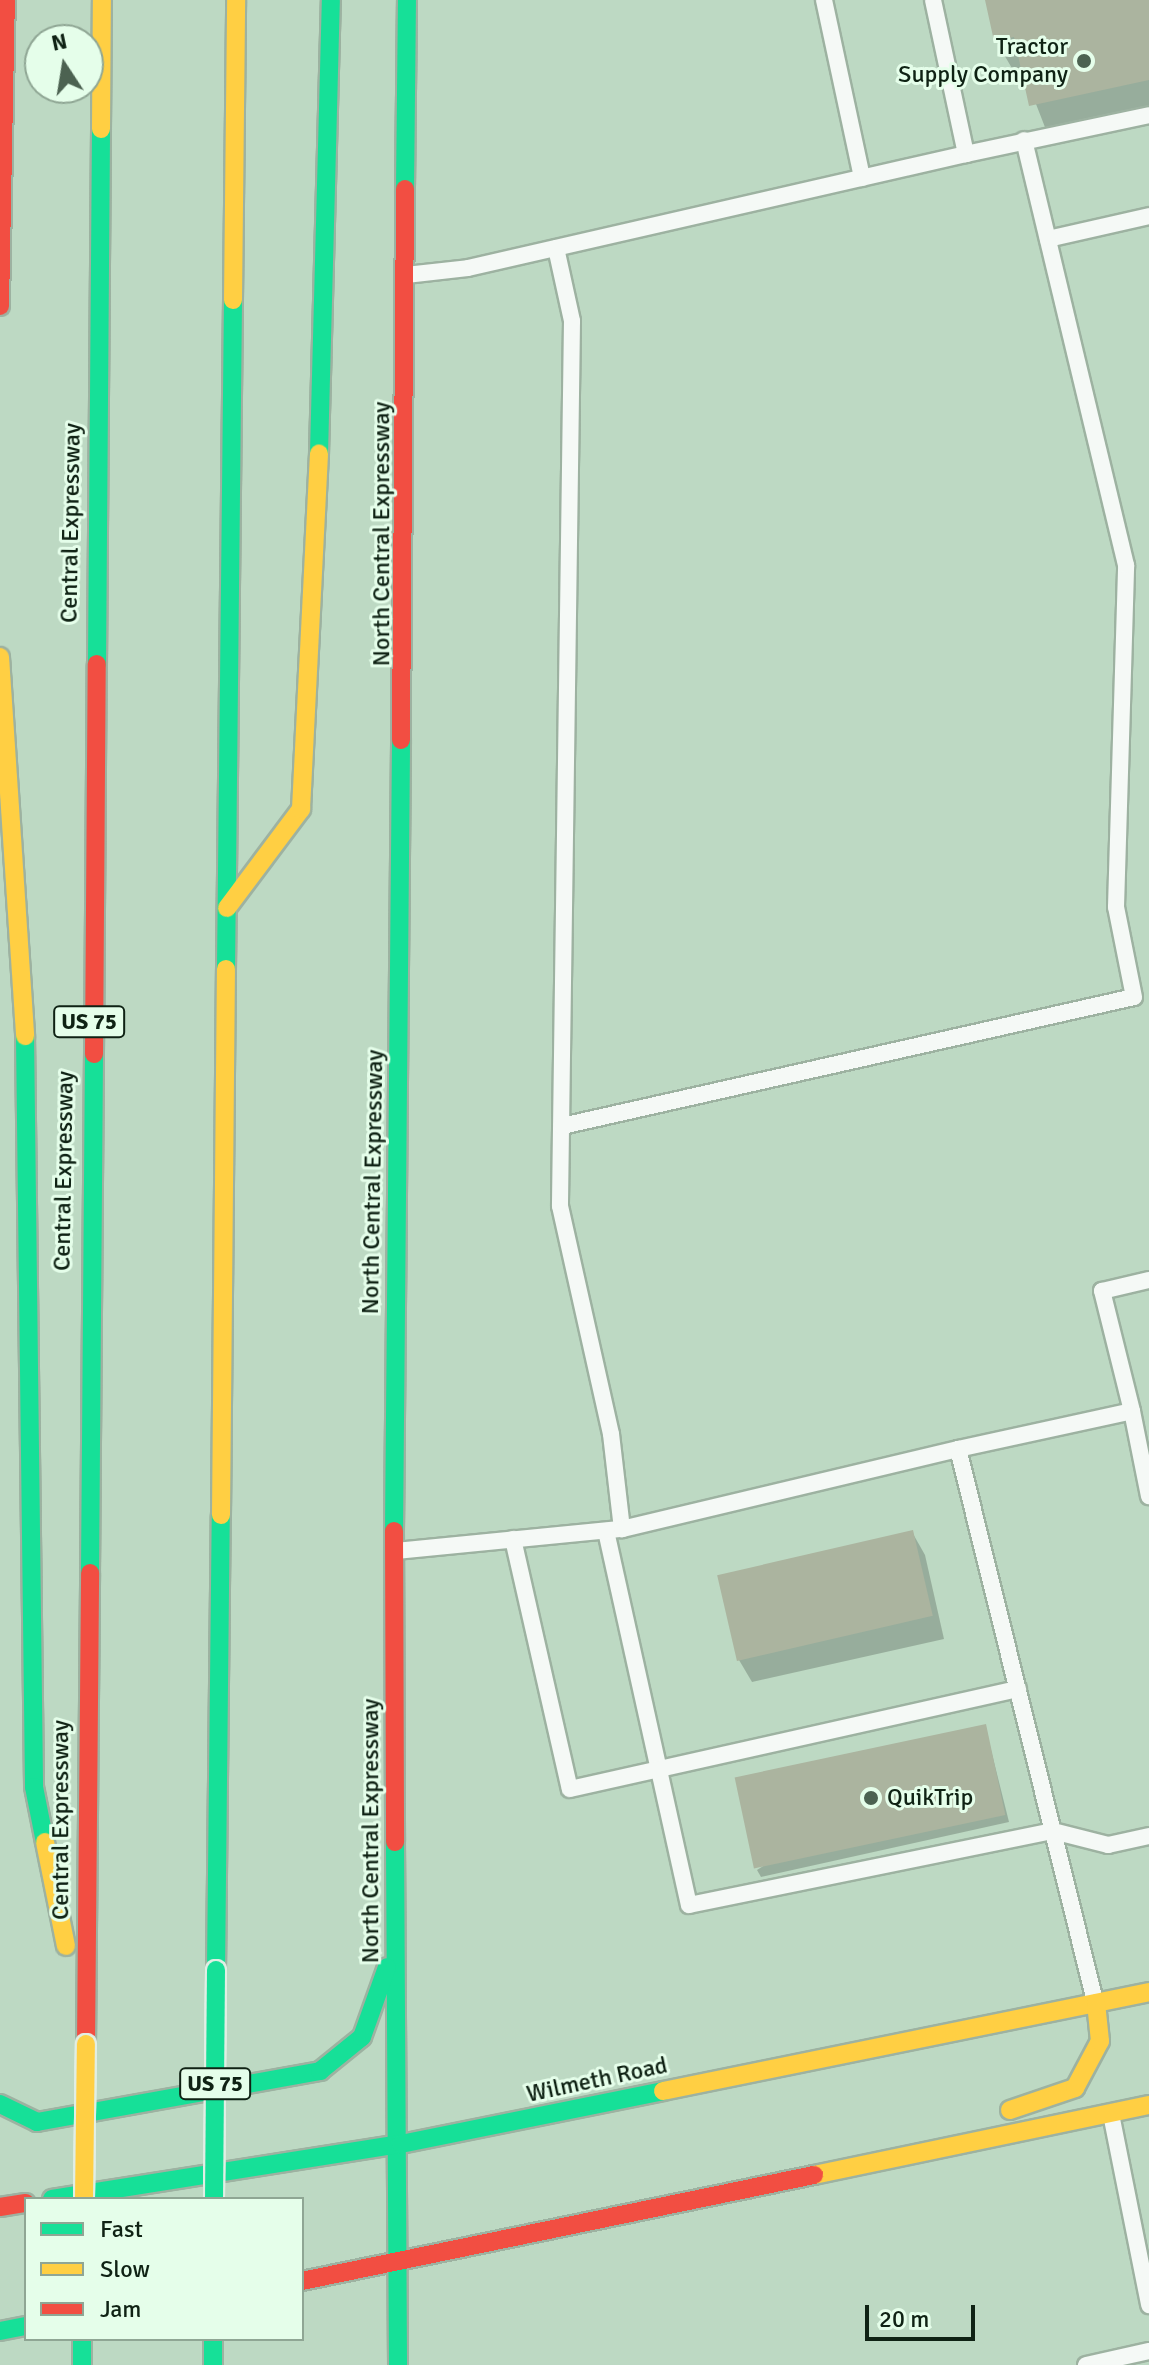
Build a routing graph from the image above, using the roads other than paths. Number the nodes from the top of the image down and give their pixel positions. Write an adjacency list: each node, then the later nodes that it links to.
1 (6, 0): 16 (main road)
2 (102, 0): 36 (main road, Central Expressway / US 75)
3 (236, 0): 18 (main road, US 75)
4 (331, 0): 18 (main road)
5 (407, 0): 15 (main road, North Central Expressway)
6 (824, 0): 11 (lane)
7 (933, 0): 10 (lane)
8 (1149, 115): 9 (lane)
9 (1024, 140): 10 (lane); 13 (lane)
10 (966, 154): 11 (lane)
11 (862, 178): 14 (lane)
12 (1149, 216): 13 (lane)
13 (1048, 239): 19 (lane)
14 (556, 248): 15 (lane); 20 (lane)
15 (406, 275): 28 (main road, North Central Expressway)
16 (0, 306)
17 (0, 657): 36 (main road)
18 (227, 908): 45 (main road, US 75, bridge)
19 (1142, 996): 20 (lane)
20 (562, 1126): 26 (lane)
21 (1149, 1280): 22 (lane)
22 (1132, 1411): 23 (lane); 24 (lane)
23 (1144, 1446): 25 (lane)
24 (958, 1449): 26 (lane); 29 (lane)
25 (1149, 1496)
26 (614, 1530): 27 (lane); 30 (lane)
27 (513, 1539): 28 (lane); 30 (lane)
28 (394, 1551): 33 (main road, North Central Expressway)
29 (1018, 1689): 30 (lane); 31 (lane)
30 (659, 1768): 31 (lane)
31 (1053, 1831): 32 (lane); 35 (lane)
32 (1149, 1836)
33 (394, 1948): 37 (main road); 41 (main road, North Central Expressway)
34 (1149, 1992): 35 (main road, Wilmeth Road)
35 (1096, 2003): 40 (main road); 41 (main road, Wilmeth Road)
36 (86, 2044): 44 (main road, Central Expressway / US 75, bridge)
37 (0, 2104)
38 (1149, 2105): 39 (main road)
39 (1110, 2113): 47 (main road); 51 (lane)
40 (984, 2115)
41 (401, 2144): 43 (main road, Wilmeth Road); 49 (main road, North Central Expressway)
42 (768, 2162): 47 (main road)
43 (65, 2197)
44 (84, 2197)
45 (214, 2197)
46 (24, 2203): 48 (main road)
47 (662, 2206): 49 (main road)
48 (0, 2207)
49 (401, 2265): 50 (main road); 59 (main road, North Central Expressway)
50 (304, 2281)
51 (1149, 2305)
52 (24, 2326): 53 (main road)
53 (0, 2331)
54 (82, 2341): 57 (main road)
55 (213, 2341): 58 (main road)
56 (1149, 2351): 60 (lane)
57 (82, 2365)
58 (213, 2365)
59 (398, 2365)
60 (1086, 2365)

